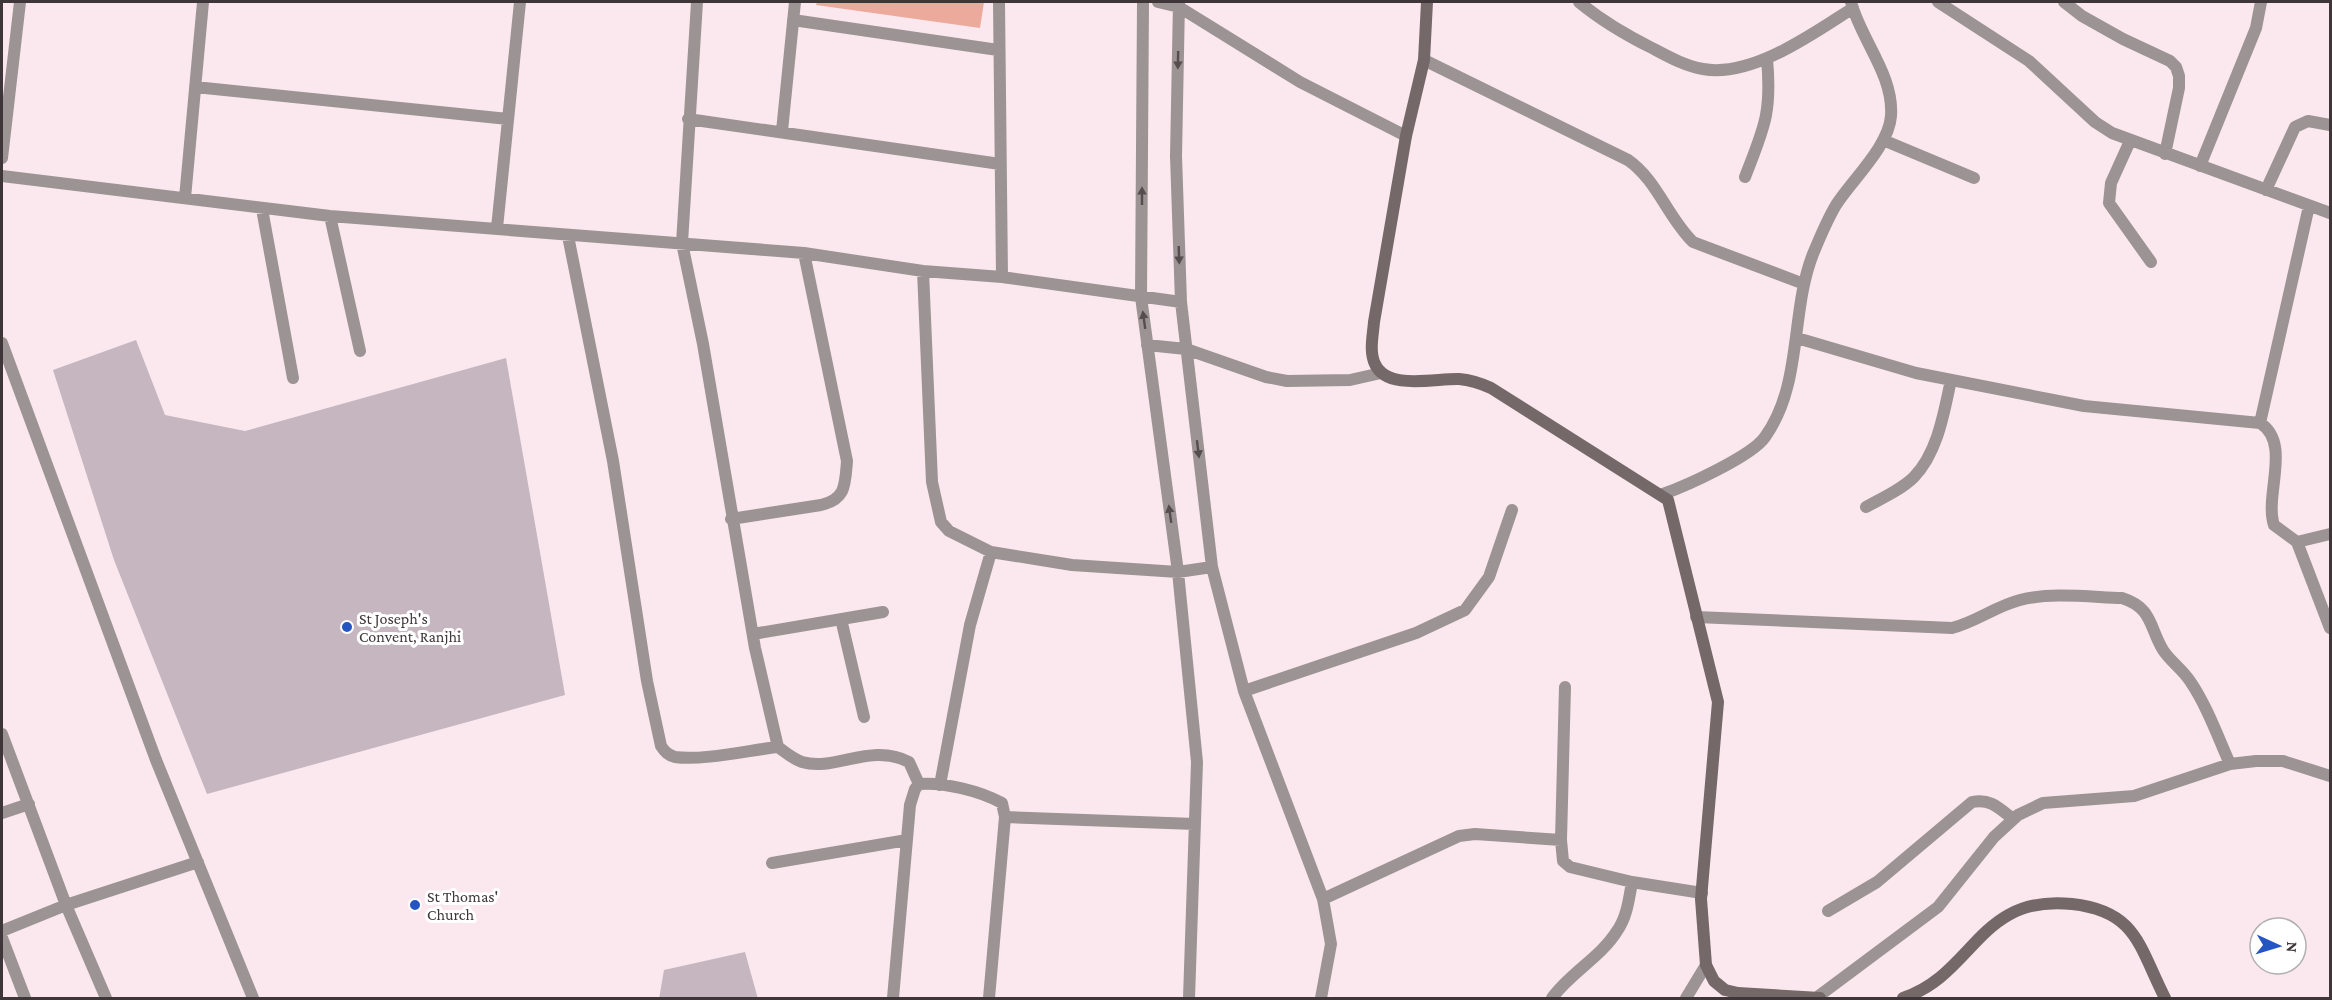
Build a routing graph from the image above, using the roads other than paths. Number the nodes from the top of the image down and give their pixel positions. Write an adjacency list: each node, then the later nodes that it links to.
1 (20, 2): 29 (street)
2 (203, 2): 20 (street)
3 (520, 2): 21 (street)
4 (697, 2): 22 (street)
5 (795, 2): 16 (street)
6 (999, 2): 17 (street)
7 (1143, 2): 49 (street, one-way to 7)
8 (1158, 2): 14 (street)
9 (1428, 2): 19 (street)
10 (1579, 2): 18 (street)
11 (1938, 2): 27 (street)
12 (2064, 2): 28 (street)
13 (2261, 2): 31 (street)
14 (1179, 4): 25 (street); 50 (street, one-way to 50)
15 (1852, 5): 18 (street); 26 (street)
16 (793, 20): 17 (street); 24 (street)
17 (998, 50): 30 (street)
18 (1767, 59): 33 (street)
19 (1424, 60): 25 (street); 48 (street)
20 (195, 87): 21 (street); 36 (street)
21 (508, 119): 41 (street)
22 (688, 119): 24 (street); 43 (street)
23 (2331, 125): 35 (street)
24 (782, 131): 30 (street)
25 (1406, 136): 56 (street)
26 (1883, 140): 34 (street); 48 (street)
27 (2130, 141): 28 (street); 45 (street)
28 (2165, 154): 31 (street)
29 (2, 158)
30 (1000, 164): 47 (street)
31 (2200, 166): 35 (street)
32 (2, 176): 36 (street)
33 (1745, 177)
34 (1974, 178)
35 (2266, 190): 37 (street)
36 (185, 198): 38 (street)
37 (2309, 206): 39 (street); 59 (street)
38 (262, 209): 40 (street); 57 (street)
39 (2331, 213)
40 (330, 216): 41 (street); 55 (street)
41 (497, 228): 42 (street)
42 (568, 236): 43 (street); 78 (street)
43 (682, 243): 44 (street); 63 (street)
44 (804, 253): 46 (street); 63 (street)
45 (2151, 262)
46 (923, 271): 47 (street); 66 (street)
47 (1002, 277): 49 (street)
48 (1804, 284): 51 (street)
49 (1141, 297): 50 (street); 53 (street, one-way to 49)
50 (1181, 302): 54 (street)
51 (1797, 338): 58 (street); 60 (street)
52 (2, 344): 90 (street)
53 (1147, 345): 54 (street); 68 (street, one-way to 53)
54 (1186, 349): 56 (street); 67 (street, one-way to 67)
55 (360, 351)
56 (1381, 373): 60 (street)
57 (293, 378)
58 (1951, 380): 59 (street); 61 (street)
59 (2260, 423): 65 (street)
60 (1663, 494): 70 (street)
61 (1866, 507)
62 (1512, 510): 75 (street)
63 (731, 519): 73 (street)
64 (2331, 534): 65 (street)
65 (2297, 542): 72 (street)
66 (991, 552): 68 (street); 82 (street)
67 (1212, 567): 68 (street); 75 (street)
68 (1178, 572): 87 (street)
69 (883, 612): 71 (street)
70 (1696, 617): 79 (street); 93 (street)
71 (841, 619): 73 (street); 76 (street)
72 (2331, 628)
73 (753, 634): 78 (street)
74 (1565, 687): 89 (street)
75 (1244, 692): 94 (street)
76 (864, 717)
77 (2, 734): 83 (street)
78 (778, 747): 81 (street)
79 (2230, 764): 80 (street); 86 (street)
80 (2331, 776)
81 (919, 784): 82 (street); 88 (street)
82 (940, 785): 85 (street)
83 (29, 804): 84 (street); 95 (street)
84 (2, 813)
85 (1005, 817): 87 (street); 105 (street)
86 (2013, 819): 96 (street); 100 (street)
87 (1195, 824): 106 (street)
88 (907, 840): 91 (street); 104 (street)
89 (1561, 840): 92 (street); 94 (street)
90 (198, 862): 95 (street); 103 (street)
91 (772, 863)
92 (1632, 882): 93 (street); 108 (street)
93 (1701, 896): 99 (street)
94 (1323, 899): 107 (street)
95 (66, 905): 97 (street); 102 (street)
96 (1828, 911)
97 (2, 931)
98 (2, 938): 101 (street)
99 (1706, 965): 100 (street); 109 (street)
100 (1818, 998)
101 (26, 999)
102 (106, 999)
103 (253, 999)
104 (893, 999)
105 (989, 999)
106 (1189, 999)
107 (1321, 999)
108 (1552, 999)
109 (1686, 999)
110 (1903, 999): 111 (street)
111 (2165, 999)

